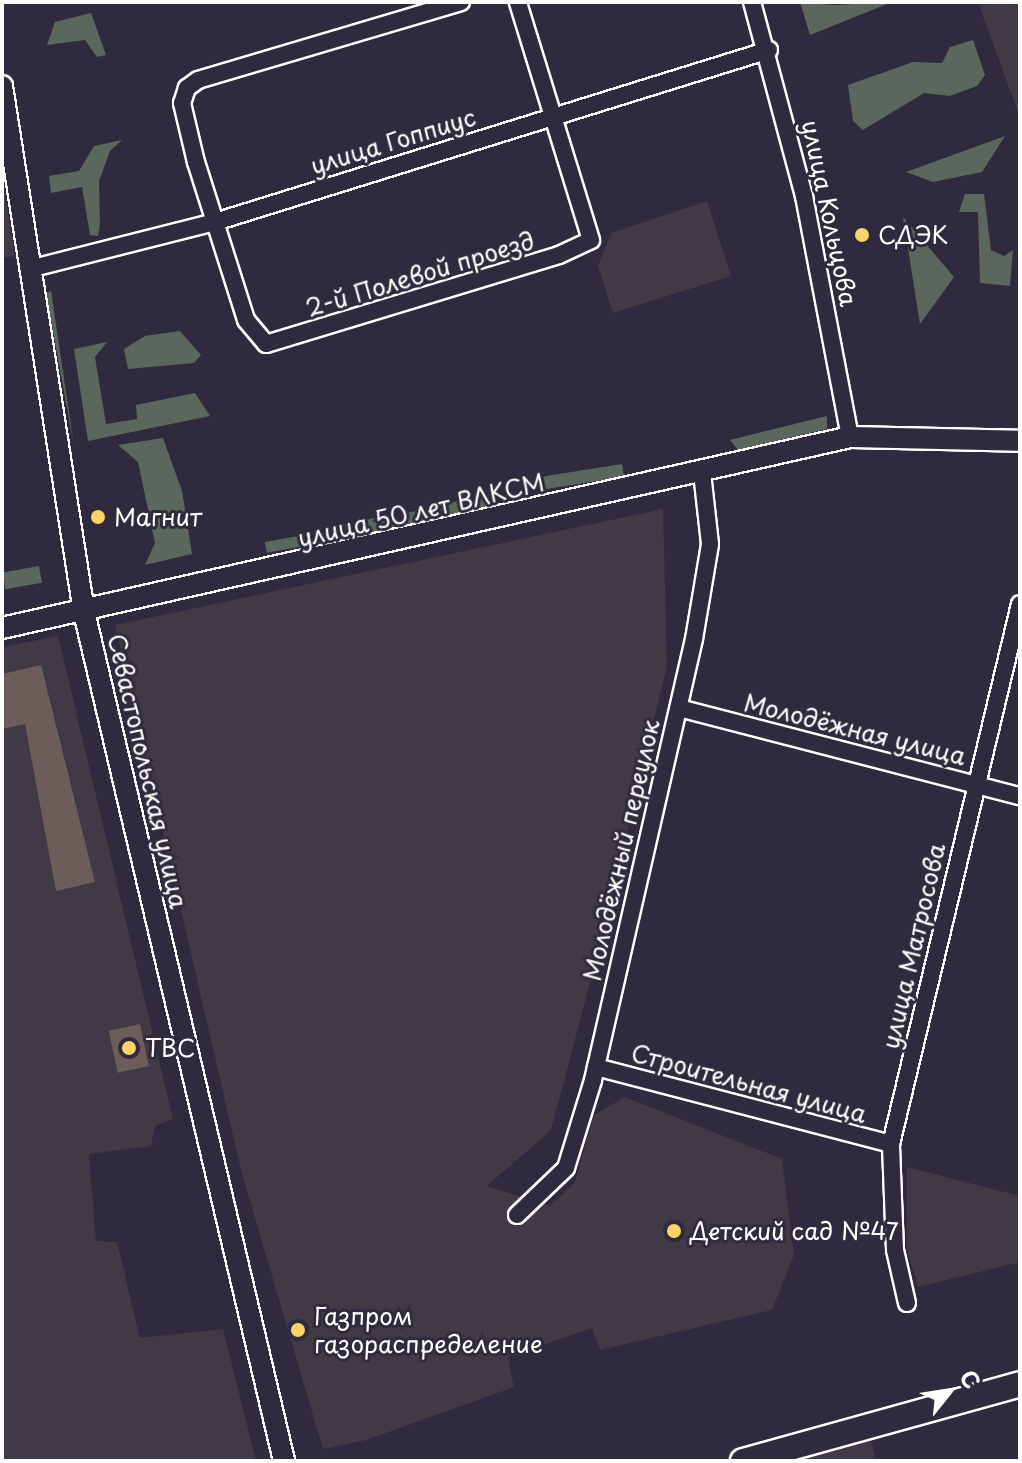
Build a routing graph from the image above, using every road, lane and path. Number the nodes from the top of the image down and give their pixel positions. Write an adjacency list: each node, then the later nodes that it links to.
1 (461, 2): 7 (street)
2 (518, 2): 6 (street)
3 (752, 2): 4 (street, улица Кольцова)
4 (769, 50): 6 (street, улица Гоппиус); 9 (street, улица Кольцова)
5 (2, 86): 8 (street, Севастопольская улица)
6 (555, 116): 7 (street, улица Гоппиус); 7 (street, 2-й Полевой проезд)
7 (215, 222): 8 (street, улица Гоппиус)
8 (29, 269): 13 (street, Севастопольская улица)
9 (850, 437): 10 (street, улица 50 лет ВЛКСМ); 11 (street, улица 50 лет ВЛКСМ)
10 (1020, 441)
11 (702, 473): 13 (street, улица 50 лет ВЛКСМ); 15 (street, Молодёжный переулок)
12 (1020, 604): 16 (street, улица Матросова)
13 (84, 612): 14 (street, улица 50 лет ВЛКСМ); 23 (street, Севастопольская улица)
14 (2, 628)
15 (679, 708): 16 (street, Молодёжная улица); 18 (street, Молодёжный переулок)
16 (976, 785): 17 (street, Молодёжная улица); 19 (street, улица Матросова)
17 (1020, 796)
18 (596, 1067): 19 (street, Строительная улица); 20 (street, Молодёжный переулок)
19 (891, 1144): 21 (street, улица Матросова)
20 (517, 1215)
21 (907, 1303)
22 (1020, 1384): 24 (main road)
23 (284, 1461)
24 (743, 1461)

